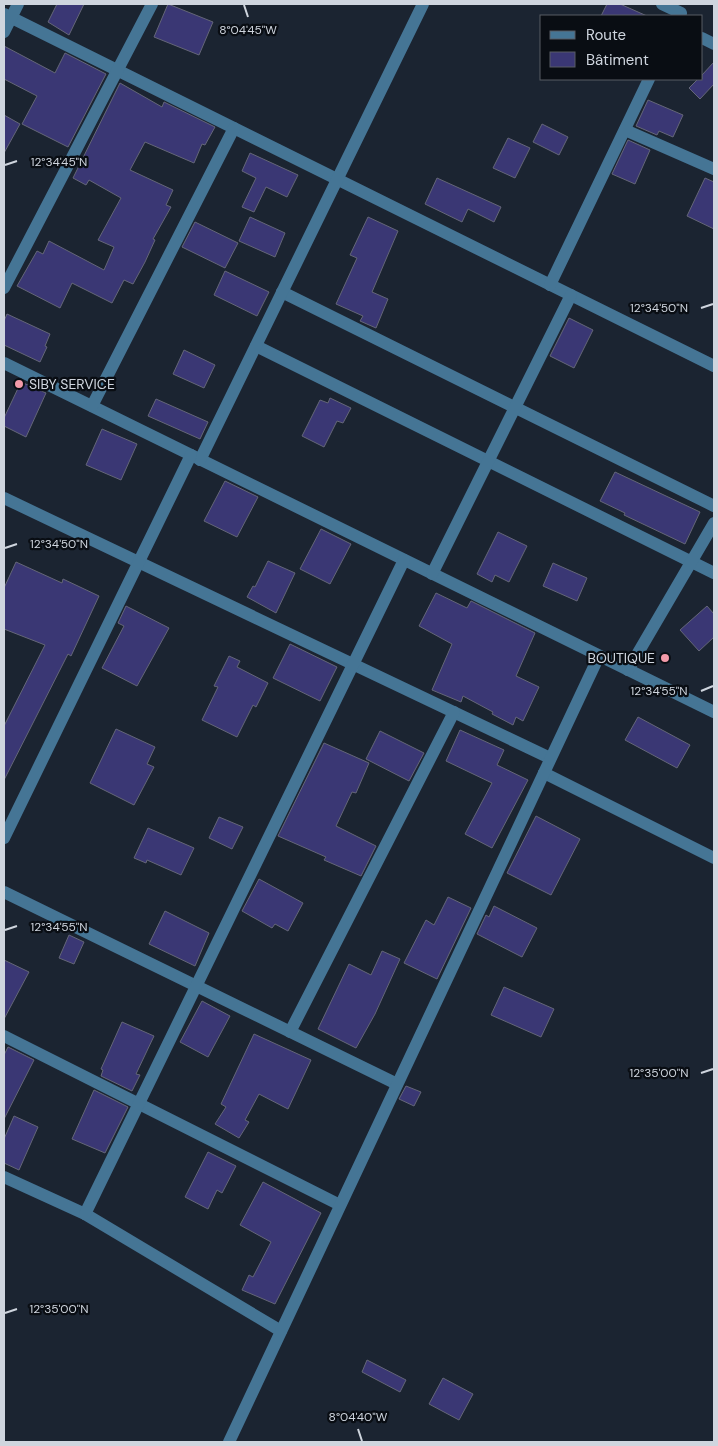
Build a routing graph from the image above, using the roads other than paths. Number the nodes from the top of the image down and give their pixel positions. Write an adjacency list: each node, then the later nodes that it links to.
1 (18, 4): 6 (street)
2 (152, 4): 8 (street)
3 (422, 4): 13 (street)
4 (662, 4): 5 (street)
5 (680, 15)
6 (7, 16): 7 (street); 8 (street)
7 (4, 32)
8 (117, 70): 10 (street); 15 (street)
9 (649, 80): 11 (street)
10 (234, 128): 13 (street); 21 (street)
11 (625, 130): 12 (street); 14 (street)
12 (714, 169)
13 (337, 179): 14 (street); 16 (street)
14 (550, 285): 17 (street)
15 (4, 288)
16 (282, 292): 18 (street); 22 (street)
17 (571, 295): 20 (street); 22 (street)
18 (256, 346): 23 (street); 24 (street)
19 (4, 363): 21 (street)
20 (714, 366)
21 (92, 406): 23 (street)
22 (515, 407): 24 (street); 26 (street)
23 (196, 457): 28 (street); 29 (street)
24 (488, 461): 30 (street); 32 (street)
25 (4, 498): 29 (street)
26 (714, 506)
27 (714, 523): 30 (street)
28 (404, 560): 32 (street); 34 (street)
29 (139, 562): 34 (street); 40 (street)
30 (691, 562): 31 (street); 35 (street)
31 (714, 573)
32 (432, 574): 33 (street)
33 (599, 656): 35 (street); 38 (street)
34 (353, 664): 36 (street); 43 (street)
35 (628, 670): 37 (street)
36 (454, 712): 38 (street); 44 (street)
37 (714, 712)
38 (550, 758): 39 (street)
39 (544, 773): 41 (street); 46 (street)
40 (4, 838)
41 (714, 858)
42 (4, 892): 43 (street)
43 (196, 986): 44 (street); 47 (street)
44 (290, 1032): 46 (street)
45 (4, 1036): 47 (street)
46 (397, 1084): 49 (street)
47 (139, 1104): 49 (street); 50 (street)
48 (4, 1177): 50 (street)
49 (340, 1205): 51 (street)
50 (85, 1214): 51 (street)
51 (282, 1331): 52 (street)
52 (229, 1442)

